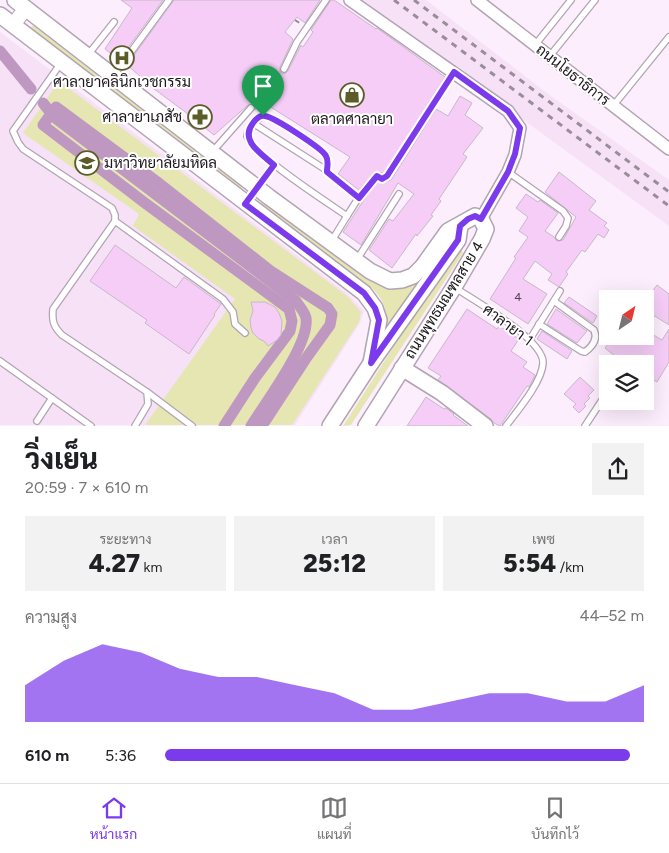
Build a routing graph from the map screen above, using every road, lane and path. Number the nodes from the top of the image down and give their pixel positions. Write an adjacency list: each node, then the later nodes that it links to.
1 (169, 0): 18 (lane)
2 (326, 0): 16 (lane)
3 (350, 0): 17 (street)
4 (477, 0): 12 (street, ถนนโยธาธิการ)
5 (571, 0): 12 (lane)
6 (595, 0): 14 (lane)
7 (24, 3): 10 (street); 13 (main road)
8 (0, 15): 10 (main road)
9 (114, 22): 13 (lane)
10 (13, 24): 15 (main road)
11 (669, 37): 19 (lane)
12 (534, 46): 14 (street, ถนนโยธาธิการ)
13 (88, 56): 18 (main road)
14 (549, 57): 19 (street, ถนนโยธาธิการ)
15 (62, 62): 30 (main road); 33 (lane)
16 (284, 69)
17 (454, 72): 26 (street); 29 (lane)
18 (113, 76): 23 (main road)
19 (613, 106): 22 (street, ถนนโยธาธิการ)
20 (251, 108): 23 (lane)
21 (253, 122): 24 (lane); 25 (lane); 25 (lane)
22 (669, 149)
23 (212, 152): 27 (main road)
24 (274, 165): 27 (lane); 31 (lane)
25 (327, 172): 29 (lane)
26 (508, 172): 32 (street); 35 (lane)
27 (257, 188): 30 (street); 36 (main road)
28 (399, 194): 37 (lane)
29 (359, 198): 31 (lane)
30 (245, 204): 45 (main road)
31 (347, 216): 36 (lane)
32 (481, 219): 34 (main road, ถนนพุทธมณฑลสาย 4); 38 (main road, ถนนพุทธมณฑลสาย 4)
33 (115, 221): 42 (lane); 47 (lane)
34 (460, 226): 37 (main road); 45 (main road, ถนนพุทธมณฑลสาย 4)
35 (559, 237)
36 (331, 242): 37 (main road)
37 (356, 261)
38 (454, 287): 43 (lane, ศาลายา 1); 46 (main road, ถนนพุทธมณฑลสาย 4)
39 (560, 291): 40 (lane)
40 (554, 301): 41 (lane); 41 (lane)
41 (539, 324): 43 (lane)
42 (245, 333)
43 (530, 339): 57 (lane, ศาลายา 1)
44 (0, 361): 48 (lane)
45 (371, 363): 54 (main road, ถนนพุทธมณฑลสาย 4)
46 (402, 368): 55 (main road, ถนนพุทธมณฑลสาย 4); 56 (main road)
47 (147, 392): 52 (lane); 53 (lane)
48 (52, 398): 50 (lane); 51 (lane)
49 (599, 405): 58 (lane)
50 (37, 421)
51 (91, 426)
52 (135, 426)
53 (192, 426)
54 (330, 426)
55 (366, 426)
56 (485, 426)
57 (506, 426)
58 (585, 426)

